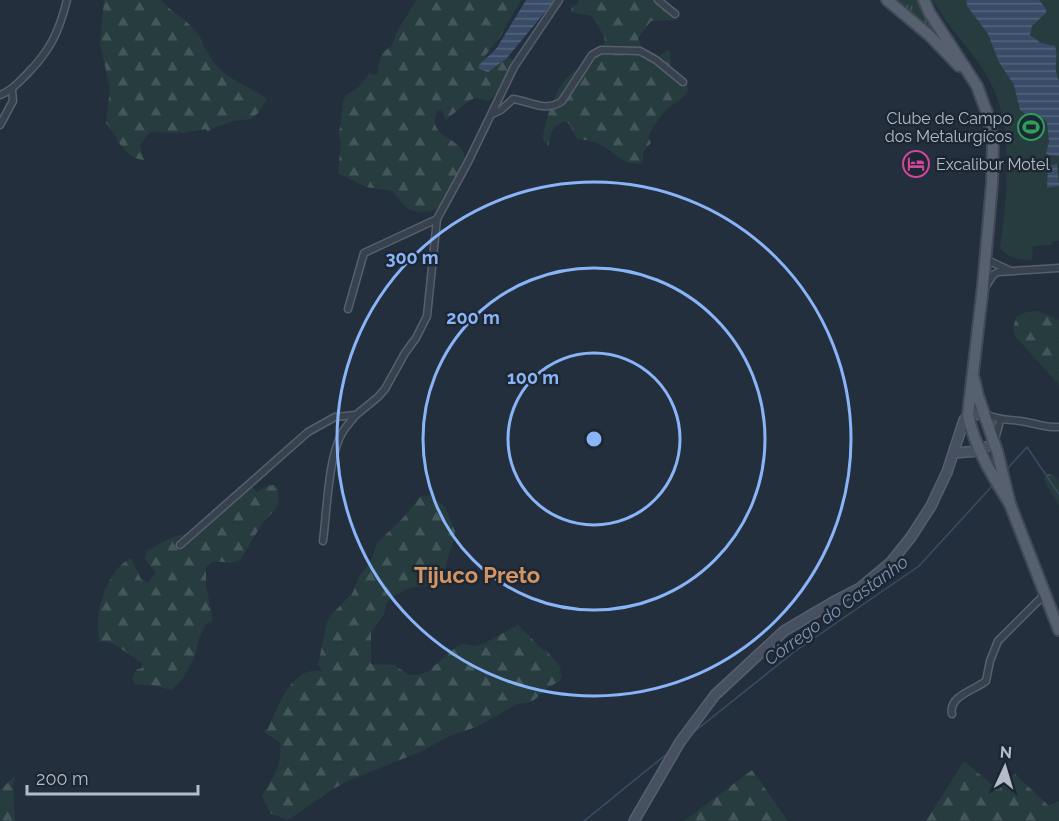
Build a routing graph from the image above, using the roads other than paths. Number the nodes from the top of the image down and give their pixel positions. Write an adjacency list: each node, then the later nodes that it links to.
1 (67, 0): 8 (street)
2 (559, 0): 11 (street)
3 (658, 0): 6 (street)
4 (887, 0): 10 (main road)
5 (924, 0): 10 (main road)
6 (675, 14)
7 (683, 82): 11 (street)
8 (12, 90): 9 (street); 12 (street)
9 (0, 95)
10 (980, 96): 14 (main road)
11 (491, 114): 13 (street)
12 (0, 125)
13 (437, 219): 18 (street); 21 (street)
14 (985, 259): 16 (street); 17 (main road)
15 (1059, 268): 16 (street)
16 (1011, 271): 17 (street)
17 (981, 303): 19 (main road)
18 (348, 309)
19 (974, 370): 20 (main road); 22 (main road)
20 (984, 414): 22 (main road); 23 (street); 25 (main road)
21 (356, 415): 29 (street); 30 (street)
22 (968, 415): 26 (main road); 27 (main road)
23 (1000, 421): 24 (street); 25 (street)
24 (1059, 427)
25 (994, 443): 26 (main road); 28 (main road)
26 (979, 452): 27 (main road); 28 (main road)
27 (954, 453): 34 (main road)
28 (1010, 504): 31 (main road)
29 (323, 541)
30 (180, 545)
31 (1045, 594): 32 (main road); 33 (street)
32 (1059, 630)
33 (952, 714)
34 (634, 821)

